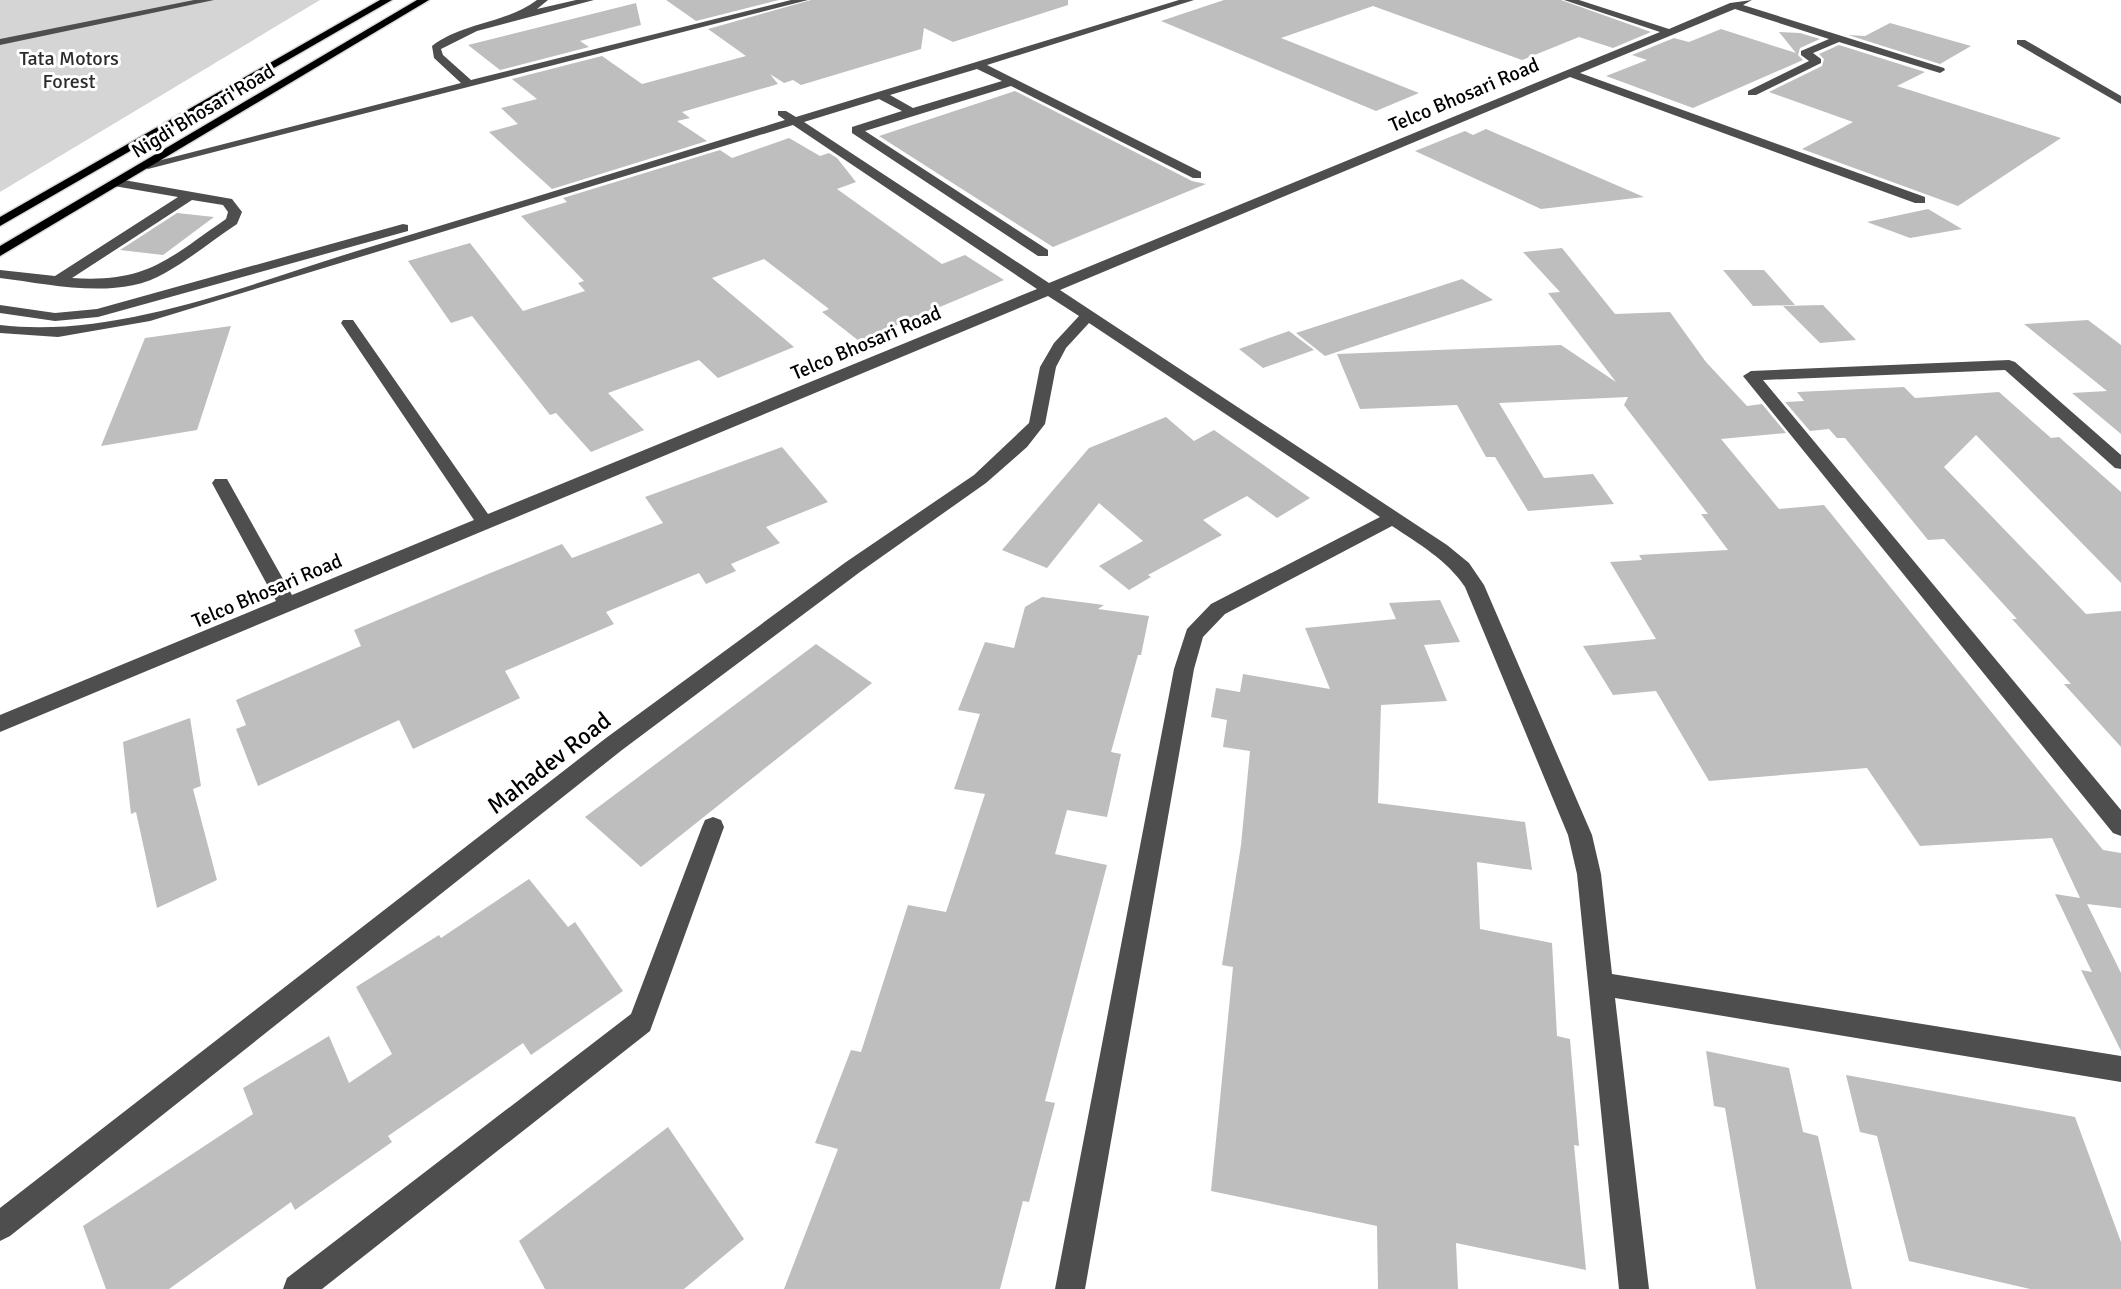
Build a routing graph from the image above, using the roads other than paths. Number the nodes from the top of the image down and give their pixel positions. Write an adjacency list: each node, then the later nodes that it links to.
1 (387, 0): 32 (main road, Nigdi Bhosari Road)
2 (424, 0): 27 (main road, Nigdi Bhosari Road)
3 (543, 0): 11 (street)
4 (589, 0): 11 (street)
5 (803, 0): 20 (street)
6 (1153, 0): 26 (street)
7 (1189, 0): 16 (street)
8 (1569, 0): 12 (street)
9 (203, 1): 14 (street)
10 (1740, 2): 12 (street, Telco Bhosari Road); 13 (street)
11 (521, 16): 20 (street)
12 (1669, 32): 18 (street, Telco Bhosari Road)
13 (1839, 38): 17 (street); 21 (street)
14 (0, 42)
15 (2021, 42): 23 (street)
16 (978, 65): 19 (street); 22 (street)
17 (1940, 70)
18 (1568, 73): 31 (street); 37 (street, Telco Bhosari Road)
19 (1011, 82): 25 (street); 28 (street)
20 (470, 85): 27 (street)
21 (1752, 93)
22 (881, 95): 25 (street); 26 (street)
23 (2116, 99): 24 (street)
24 (2121, 109)
25 (912, 112): 34 (street)
26 (788, 117): 37 (street); 38 (street); 41 (street)
27 (148, 165): 29 (main road, Nigdi Bhosari Road)
28 (1197, 175)
29 (118, 183): 30 (street); 33 (main road, Nigdi Bhosari Road)
30 (191, 195): 36 (street); 36 (street)
31 (1920, 200)
32 (0, 222)
33 (0, 252)
34 (1043, 253)
35 (0, 274): 36 (street)
36 (59, 280)
37 (1048, 289): 39 (street); 45 (street, Telco Bhosari Road)
38 (0, 309)
39 (1088, 315): 44 (street); 52 (street, Mahadev Road)
40 (348, 323): 45 (street)
41 (0, 329)
42 (2121, 464): 48 (street)
43 (221, 483): 46 (street)
44 (1393, 518): 50 (street); 54 (street)
45 (485, 523): 46 (street, Telco Bhosari Road)
46 (288, 605): 47 (street, Telco Bhosari Road)
47 (0, 724)
48 (2121, 826)
49 (713, 827): 53 (street)
50 (1601, 984): 51 (street); 55 (street)
51 (2121, 1069)
52 (0, 1226)
53 (298, 1289)
54 (1070, 1289)
55 (1634, 1289)

